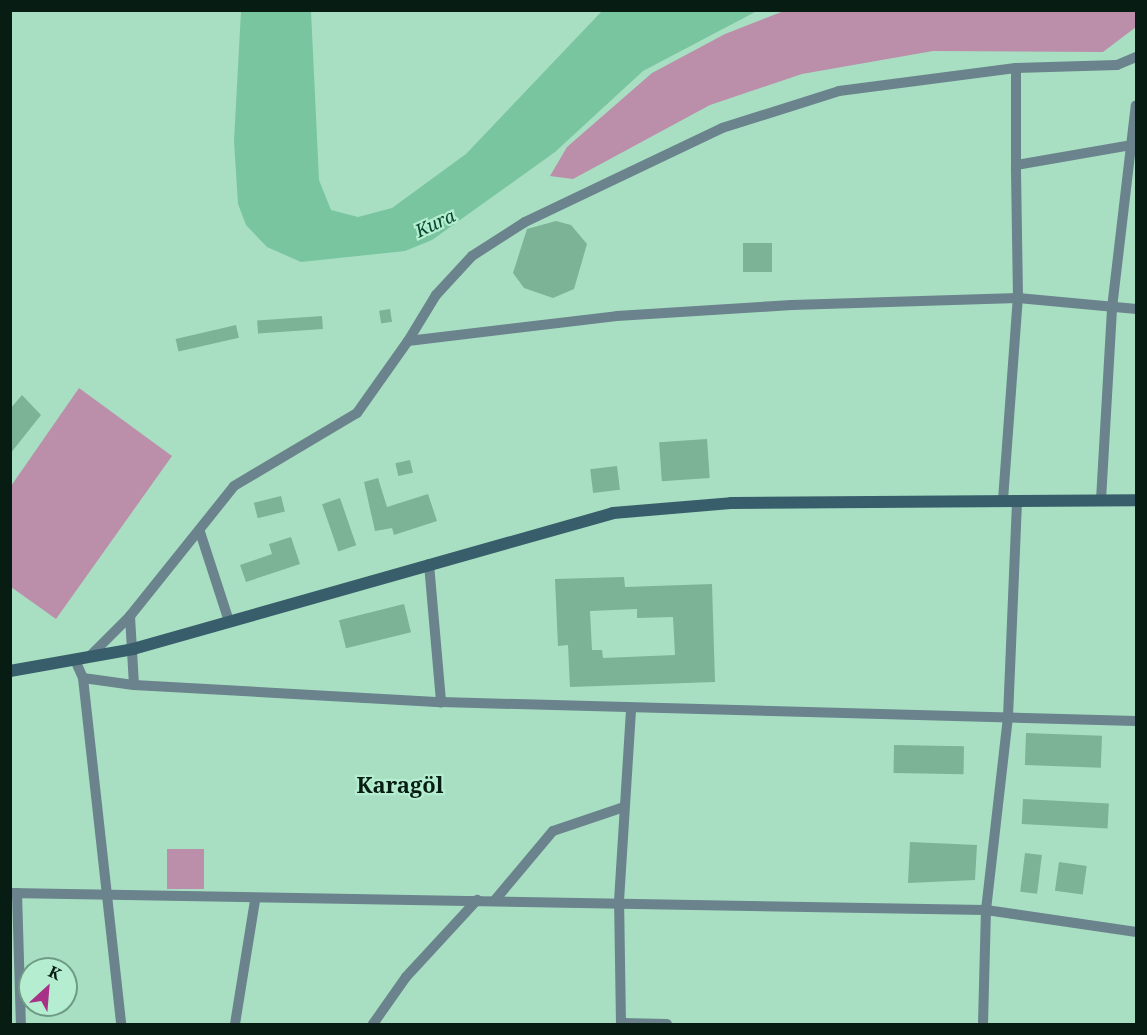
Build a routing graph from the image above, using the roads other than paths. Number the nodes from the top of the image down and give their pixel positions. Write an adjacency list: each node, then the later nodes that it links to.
1 (1137, 57): 2 (street)
2 (1016, 68): 5 (street); 9 (street)
3 (1137, 105): 4 (street)
4 (1132, 145): 5 (street); 7 (street)
5 (1016, 165): 6 (street)
6 (1018, 298): 7 (street); 9 (street); 10 (street)
7 (1112, 308): 8 (street); 12 (street)
8 (1137, 309)
9 (408, 341): 14 (street)
10 (1003, 500): 11 (main road); 15 (main road)
11 (1017, 500): 12 (main road); 26 (street)
12 (1101, 500): 13 (main road)
13 (1137, 500)
14 (200, 532): 16 (street); 17 (street)
15 (429, 564): 17 (main road); 24 (street)
16 (130, 616): 18 (street); 19 (street)
17 (228, 618): 18 (main road)
18 (133, 649): 19 (main road); 23 (street)
19 (90, 657): 20 (main road)
20 (75, 660): 21 (main road); 22 (street)
21 (10, 671)
22 (83, 678): 23 (street); 29 (street)
23 (134, 686): 24 (street)
24 (441, 702): 25 (street)
25 (631, 708): 26 (street); 28 (street)
26 (1008, 717): 27 (street); 35 (street)
27 (1137, 721)
28 (624, 807): 33 (street); 34 (street)
29 (111, 891): 30 (street); 31 (street); 38 (street)
30 (14, 893): 37 (street)
31 (255, 900): 32 (street); 39 (street)
32 (477, 900): 33 (street); 40 (street)
33 (495, 900): 34 (street)
34 (618, 901): 35 (street); 41 (street)
35 (986, 910): 36 (street); 43 (street)
36 (1137, 932)
37 (21, 1024)
38 (122, 1024)
39 (234, 1024)
40 (373, 1024)
41 (621, 1024): 42 (street)
42 (667, 1024)
43 (982, 1024)

